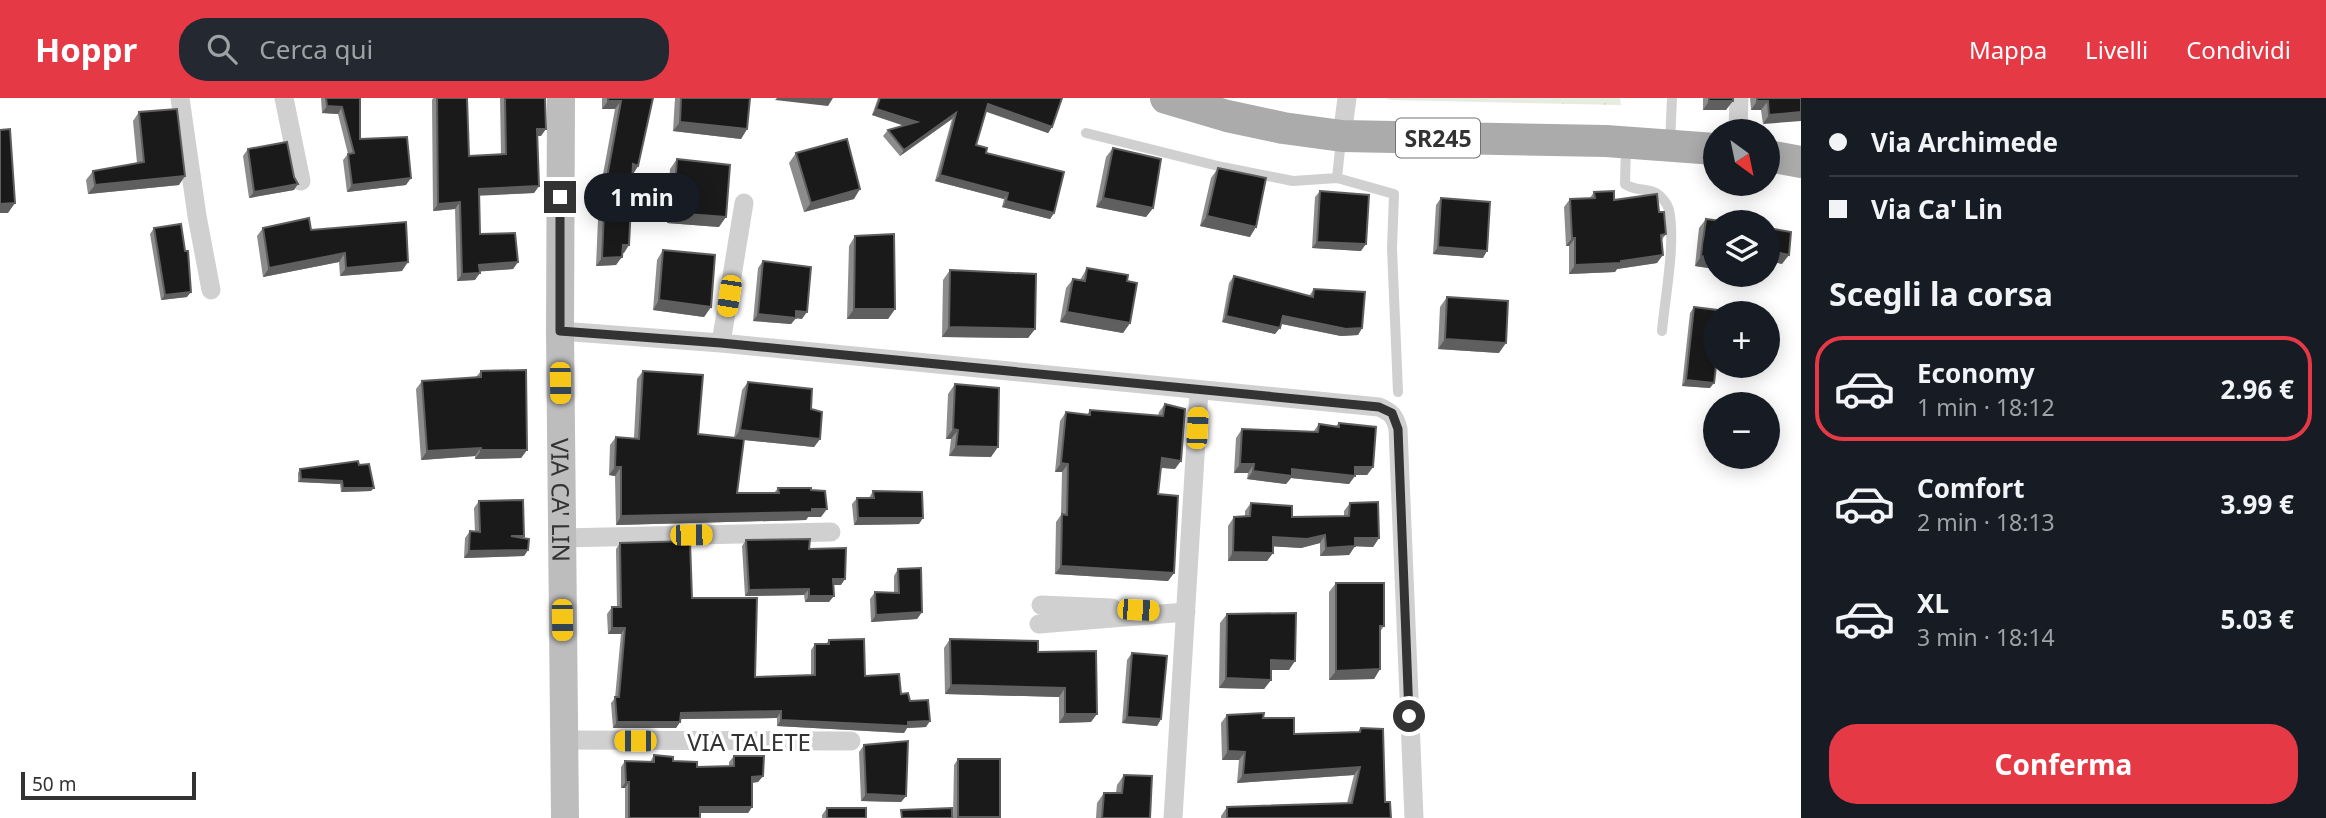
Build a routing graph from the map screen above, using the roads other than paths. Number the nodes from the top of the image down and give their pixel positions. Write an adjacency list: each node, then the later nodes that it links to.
1 (180, 98): 19 (street)
2 (284, 98): 17 (street)
3 (561, 98): 20 (street, VIA CA' LIN)
4 (1346, 98): 10 (street)
5 (1672, 98): 12 (lane)
6 (1738, 98): 8 (street)
7 (1180, 100): 10 (main road, SR245)
8 (1738, 119)
9 (1086, 133): 16 (lane)
10 (1342, 136): 11 (main road, SR245); 16 (lane)
11 (1626, 142): 12 (main road, SR245); 21 (lane)
12 (1670, 145): 13 (main road, SR245)
13 (1703, 148)
14 (1780, 158): 15 (main road)
15 (1801, 162)
16 (1336, 178): 24 (lane)
17 (301, 181)
18 (744, 203): 22 (street)
19 (211, 290)
20 (560, 331): 22 (street); 26 (street, VIA CA' LIN)
21 (1662, 331)
22 (721, 343): 23 (street)
23 (1199, 391): 27 (street); 33 (street)
24 (1398, 391)
25 (831, 532): 26 (street)
26 (561, 538): 29 (street, VIA CA' LIN)
27 (1186, 612): 28 (street); 32 (street)
28 (1040, 615)
29 (564, 740): 30 (street, VIA TALETE); 31 (street, VIA CA' LIN)
30 (851, 741)
31 (565, 818)
32 (1173, 818)
33 (1414, 818)

